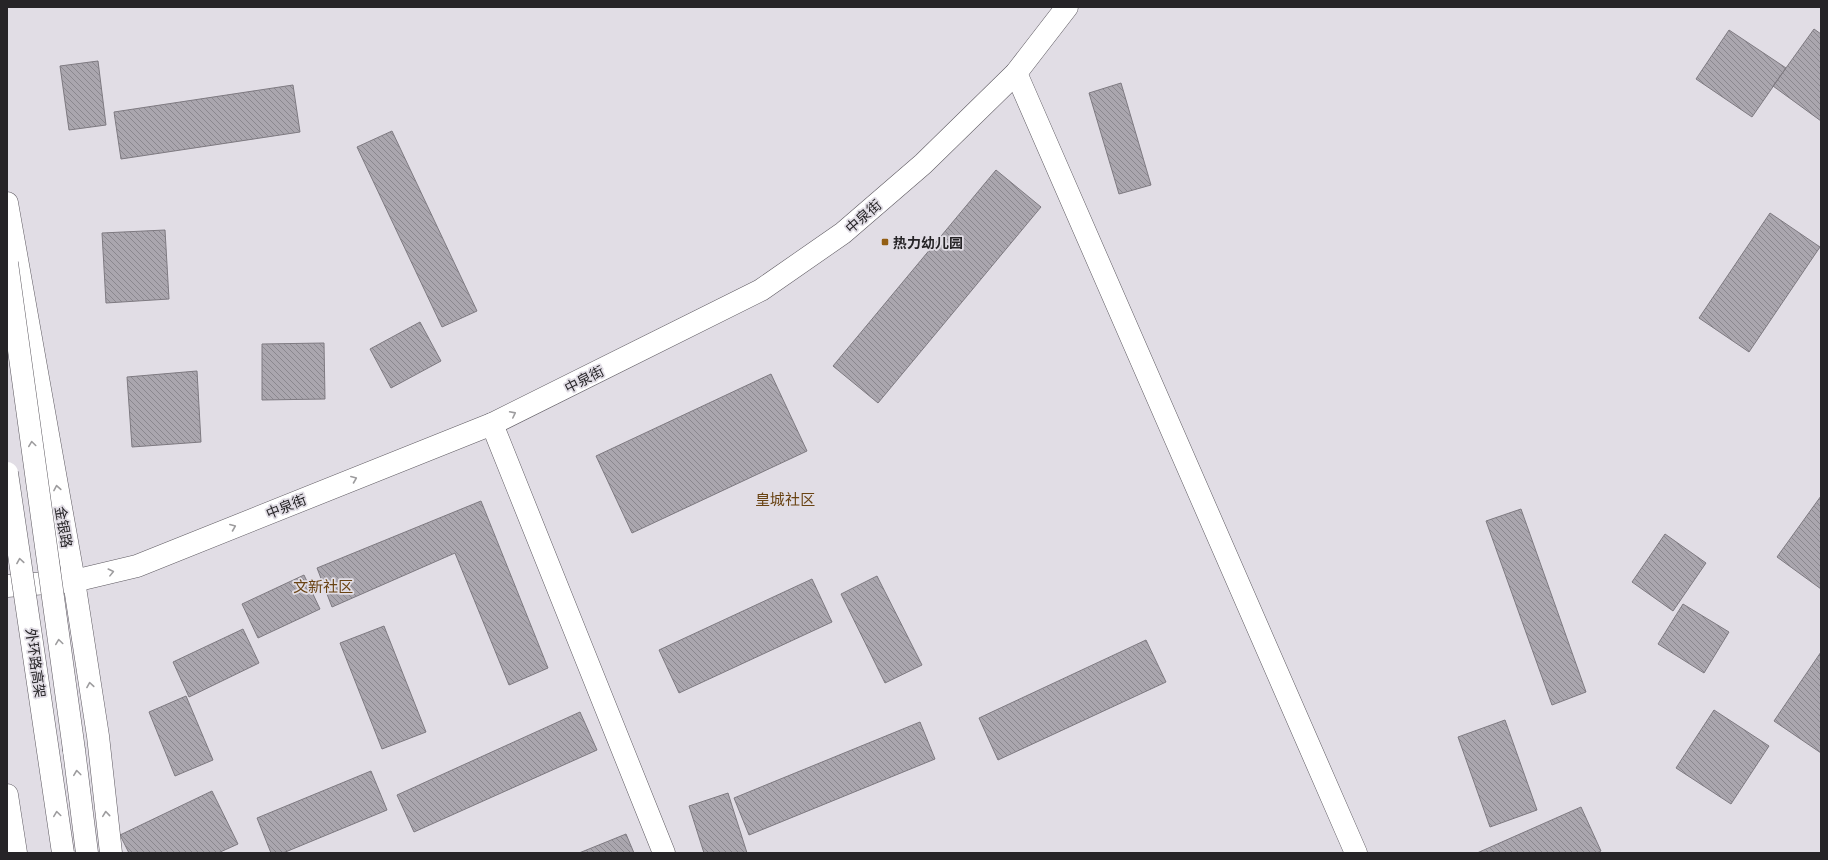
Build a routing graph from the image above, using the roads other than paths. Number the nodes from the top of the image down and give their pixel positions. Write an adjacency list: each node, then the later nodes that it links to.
1 (1067, 7): 2 (main road, 中泉街)
2 (1016, 74): 5 (main road, 中泉街, one-way to 2); 15 (main road)
3 (7, 202): 7 (main road, 金银路, one-way to 3)
4 (7, 263): 12 (main road, one-way to 4, bridge)
5 (492, 424): 7 (main road, 中泉街, one-way to 5); 14 (main road)
6 (7, 473): 11 (main road, 外环路高架, one-way to 6, bridge)
7 (74, 581): 8 (main road, 中泉街); 13 (main road, 金银路, one-way to 7)
8 (7, 586)
9 (7, 795): 10 (main road)
10 (16, 853)
11 (63, 853)
12 (87, 853)
13 (111, 853)
14 (664, 853)
15 (1356, 853)

